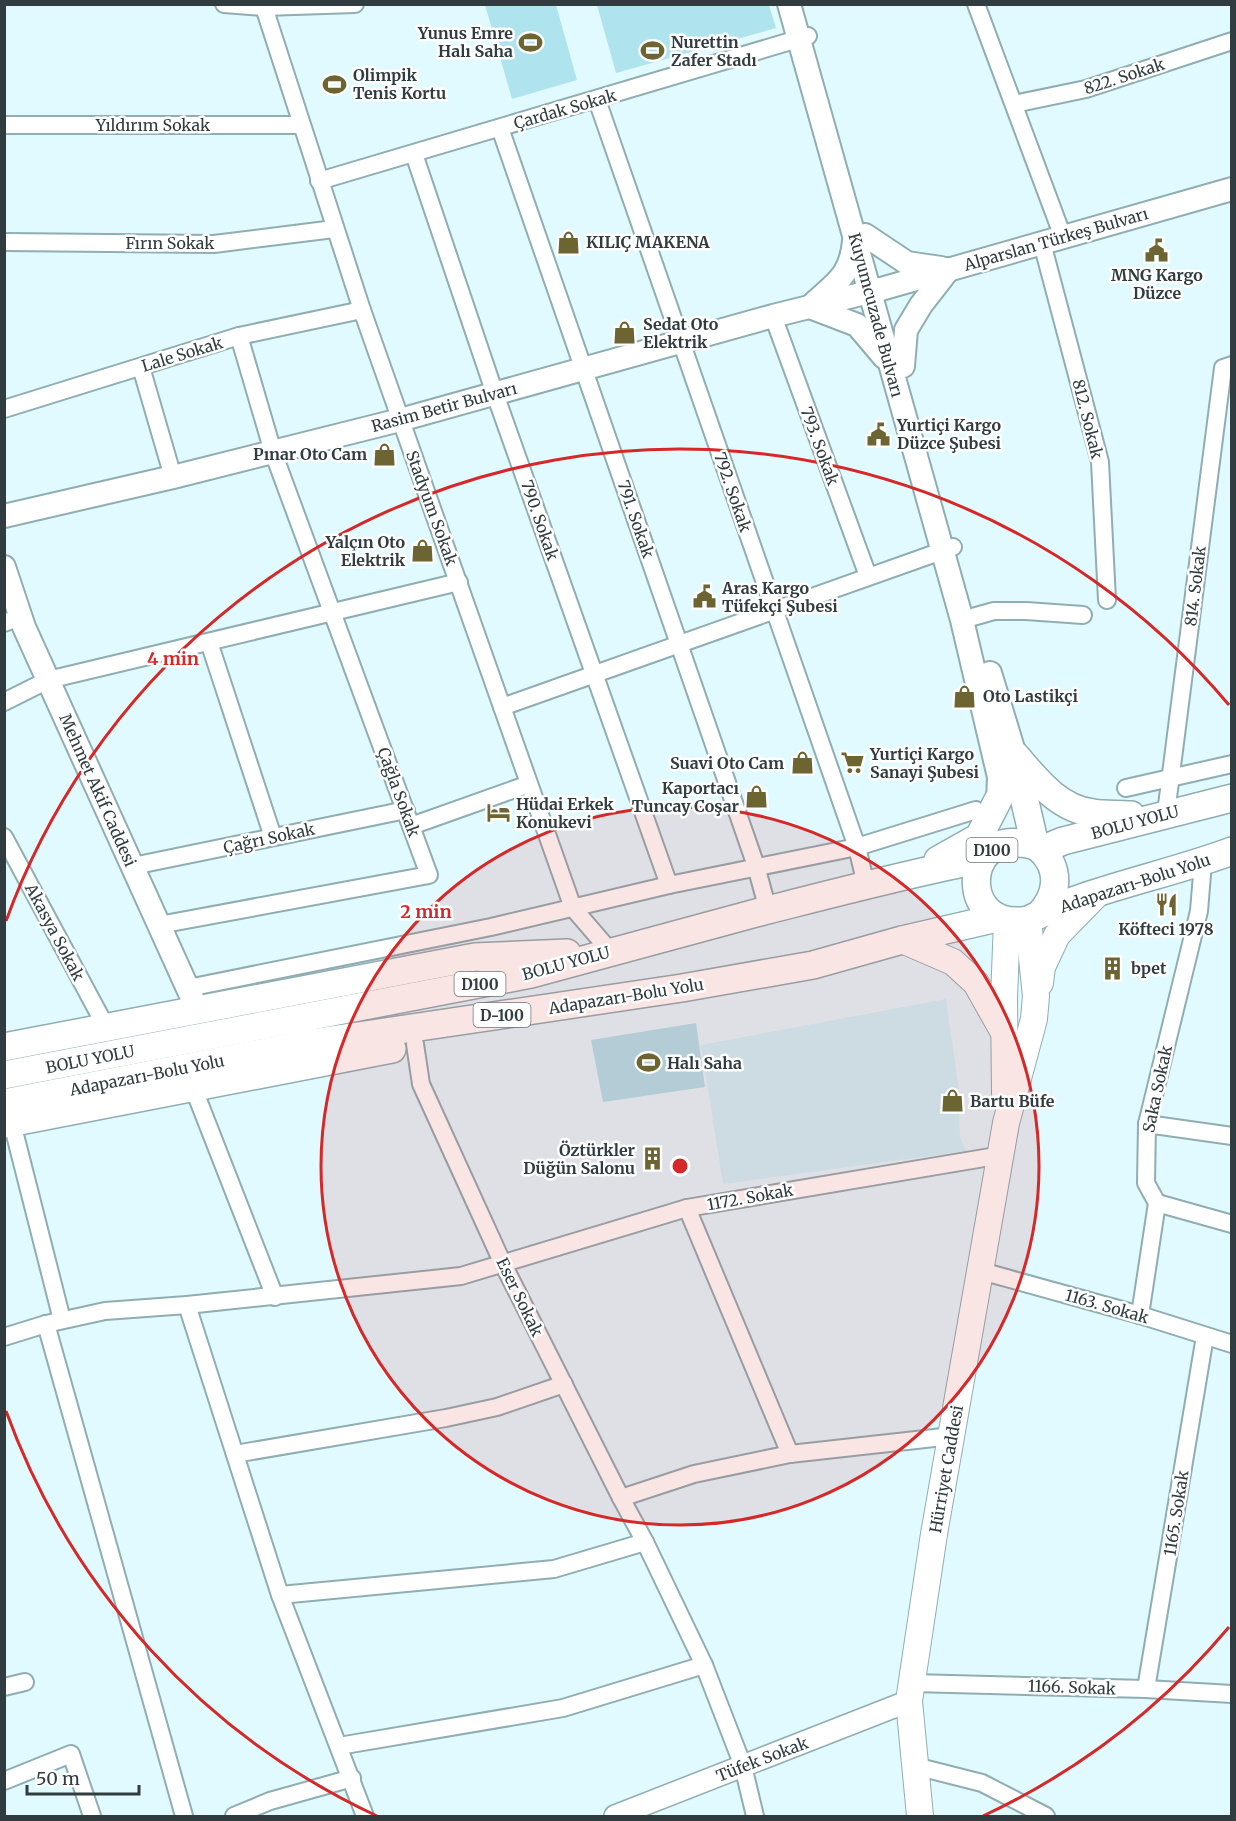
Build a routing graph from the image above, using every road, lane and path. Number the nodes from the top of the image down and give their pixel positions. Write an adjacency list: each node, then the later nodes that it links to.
1 (224, 4): 6 (street)
2 (355, 4): 6 (street)
3 (789, 4): 7 (main road, Kuyumcuzade Bulvarı)
4 (801, 4): 7 (main road, Kuyumcuzade Bulvarı)
5 (976, 4): 10 (street, 812. Sokak)
6 (264, 6): 12 (street, Stadyum Sokak)
7 (804, 38): 9 (street, Çardak Sokak); 18 (main road, Kuyumcuzade Bulvarı)
8 (1232, 41): 10 (street, 822. Sokak)
9 (597, 100): 13 (street, Çardak Sokak); 27 (street, 792. Sokak)
10 (1014, 104): 19 (street, 812. Sokak)
11 (4, 125): 12 (street, Yıldırım Sokak)
12 (301, 125): 15 (street, Stadyum Sokak)
13 (500, 128): 14 (street, Çardak Sokak); 31 (street, 791. Sokak)
14 (414, 154): 15 (street, Çardak Sokak); 32 (street, 790. Sokak)
15 (319, 181): 17 (street, Stadyum Sokak)
16 (1232, 189): 19 (main road, Alparslan Türkeş Bulvarı)
17 (334, 229): 20 (street, Fırın Sokak); 24 (street, Stadyum Sokak)
18 (860, 235): 21 (main road); 22 (main road, Kuyumcuzade Bulvarı); 23 (main road)
19 (1052, 240): 21 (main road, Alparslan Türkeş Bulvarı); 42 (street, 812. Sokak)
20 (4, 242)
21 (949, 270): 22 (main road, Alparslan Türkeş Bulvarı); 28 (main road)
22 (875, 290): 23 (main road, Rasim Betir Bulvarı); 28 (main road, Kuyumcuzade Bulvarı)
23 (810, 307): 25 (main road, Rasim Betir Bulvarı); 28 (main road)
24 (362, 310): 26 (street, Lale Sokak); 34 (street, Stadyum Sokak)
25 (773, 316): 27 (main road, Rasim Betir Bulvarı); 40 (street, 793. Sokak)
26 (239, 336): 30 (street, Lale Sokak); 35 (street, Çağla Sokak)
27 (681, 342): 31 (main road, Rasim Betir Bulvarı); 43 (street, 792. Sokak)
28 (895, 364): 38 (main road, Kuyumcuzade Bulvarı)
29 (1232, 365): 56 (street, 814. Sokak)
30 (141, 367): 33 (street, Lale Sokak); 36 (street)
31 (584, 369): 32 (main road, Rasim Betir Bulvarı); 49 (street, 791. Sokak)
32 (495, 394): 34 (main road, Rasim Betir Bulvarı); 50 (street, 790. Sokak)
33 (4, 409)
34 (400, 420): 35 (main road, Rasim Betir Bulvarı); 41 (street, Stadyum Sokak)
35 (273, 452): 36 (main road, Rasim Betir Bulvarı); 44 (street, Çağla Sokak)
36 (173, 477): 37 (main road, Rasim Betir Bulvarı)
37 (4, 516)
38 (948, 548): 40 (street); 46 (main road, Kuyumcuzade Bulvarı)
39 (4, 567): 47 (main road, Mehmet Akif Caddesi)
40 (868, 576): 43 (street)
41 (459, 582): 44 (street); 53 (street, Stadyum Sokak)
42 (1107, 600)
43 (775, 611): 49 (street); 65 (street, 792. Sokak)
44 (333, 612): 48 (street); 62 (street, Çağla Sokak)
45 (1083, 615): 46 (street)
46 (967, 619): 54 (main road, Kuyumcuzade Bulvarı); 60 (main road, Kuyumcuzade Bulvarı)
47 (12, 620): 51 (main road, Mehmet Akif Caddesi)
48 (209, 642): 51 (street); 64 (street)
49 (679, 644): 50 (street); 72 (street, 791. Sokak)
50 (595, 675): 53 (street); 74 (street, 790. Sokak)
51 (48, 680): 52 (street); 71 (main road, Mehmet Akif Caddesi)
52 (4, 702)
53 (502, 707): 57 (street, Stadyum Sokak)
54 (1014, 755): 61 (highway); 66 (highway)
55 (1232, 764): 56 (street)
56 (1170, 778): 58 (street); 61 (street, 814. Sokak)
57 (529, 784): 62 (street, Çağrı Sokak); 77 (street, Stadyum Sokak)
58 (1126, 788)
59 (1232, 798): 61 (highway, BOLU YOLU / D100)
60 (987, 805): 65 (street); 68 (highway); 73 (highway)
61 (1161, 814): 66 (highway, BOLU YOLU / D100)
62 (408, 818): 64 (street, Çağrı Sokak); 80 (street, Çağla Sokak)
63 (4, 837): 86 (street, Akasya Sokak)
64 (273, 837): 71 (street, Çağrı Sokak)
65 (857, 847): 72 (street); 75 (street, 792. Sokak)
66 (1038, 847): 68 (highway, D100); 79 (highway, Adapazarı-Bolu Yolu / D100)
67 (1232, 851): 70 (highway, Adapazarı-Bolu Yolu)
68 (992, 852): 73 (highway, BOLU YOLU / D100); 79 (highway, D100)
69 (1232, 859): 70 (highway)
70 (1203, 862): 76 (highway, Adapazarı-Bolu Yolu); 94 (street, Saka Sokak)
71 (133, 866): 80 (main road, Mehmet Akif Caddesi)
72 (756, 866): 74 (street); 78 (street, 791. Sokak)
73 (918, 872): 75 (highway, BOLU YOLU / D100)
74 (669, 885): 77 (street)
75 (866, 885): 78 (highway, BOLU YOLU / D100)
76 (1098, 893): 79 (highway, Adapazarı-Bolu Yolu); 85 (main road)
77 (573, 908): 82 (street); 84 (street)
78 (768, 910): 82 (highway, BOLU YOLU / D100)
79 (1018, 918): 81 (highway, Adapazarı-Bolu Yolu / D-100); 85 (main road, Hürriyet Caddesi); 87 (main road, Hürriyet Caddesi)
80 (159, 925): 84 (main road, Mehmet Akif Caddesi)
81 (902, 940): 83 (highway, Adapazarı-Bolu Yolu / D-100); 87 (main road)
82 (610, 951): 84 (highway); 90 (highway, BOLU YOLU / D100)
83 (682, 988): 88 (highway); 92 (highway, Adapazarı-Bolu Yolu / D-100)
84 (193, 999): 86 (highway)
85 (1034, 1019): 93 (main road, Hürriyet Caddesi)
86 (106, 1028): 89 (highway)
87 (1004, 1034): 93 (main road, Hürriyet Caddesi)
88 (415, 1044): 91 (highway); 100 (street, Eser Sokak)
89 (4, 1047)
90 (4, 1075)
91 (193, 1087): 92 (highway); 102 (street)
92 (7, 1117): 105 (street)
93 (1006, 1123): 96 (main road, Hürriyet Caddesi)
94 (1147, 1124): 95 (street); 97 (street, Saka Sokak)
95 (1232, 1136)
96 (1002, 1155): 98 (street, 1172. Sokak); 101 (main road, Hürriyet Caddesi)
97 (1157, 1203): 99 (street); 104 (street)
98 (687, 1208): 100 (street, 1172. Sokak); 112 (street)
99 (1232, 1224)
100 (504, 1264): 102 (street, 1172. Sokak); 109 (street, Eser Sokak)
101 (981, 1271): 104 (street, 1163. Sokak); 110 (main road, Hürriyet Caddesi)
102 (275, 1296): 103 (street, 1172. Sokak)
103 (187, 1305): 105 (street, 1172. Sokak); 111 (street)
104 (1140, 1316): 106 (street, 1163. Sokak)
105 (54, 1322): 107 (street, 1172. Sokak); 128 (street)
106 (1205, 1336): 108 (street, 1163. Sokak); 119 (street, 1165. Sokak)
107 (4, 1337)
108 (1232, 1344)
109 (564, 1384): 111 (street); 113 (street, Eser Sokak)
110 (952, 1436): 112 (street); 120 (main road, Hürriyet Caddesi)
111 (235, 1454): 115 (street)
112 (790, 1454): 113 (street)
113 (621, 1498): 114 (street, Eser Sokak)
114 (645, 1542): 115 (street); 116 (street, Eser Sokak)
115 (280, 1595): 122 (street)
116 (704, 1665): 122 (street); 123 (street, Eser Sokak)
117 (24, 1682): 118 (street)
118 (4, 1688)
119 (1146, 1689): 120 (street, 1166. Sokak); 121 (street, 1166. Sokak)
120 (911, 1692): 123 (street, Tüfek Sokak); 124 (main road, Hürriyet Caddesi)
121 (1232, 1694)
122 (339, 1746): 125 (street)
123 (743, 1766): 131 (street, Tüfek Sokak); 132 (street, Eser Sokak)
124 (915, 1766): 133 (main road, Hürriyet Caddesi); 134 (street)
125 (352, 1778): 129 (street); 130 (street)
126 (4, 1781): 127 (street)
127 (92, 1816)
128 (184, 1816)
129 (234, 1816)
130 (365, 1816)
131 (615, 1816)
132 (754, 1816)
133 (920, 1816)
134 (1046, 1816)

